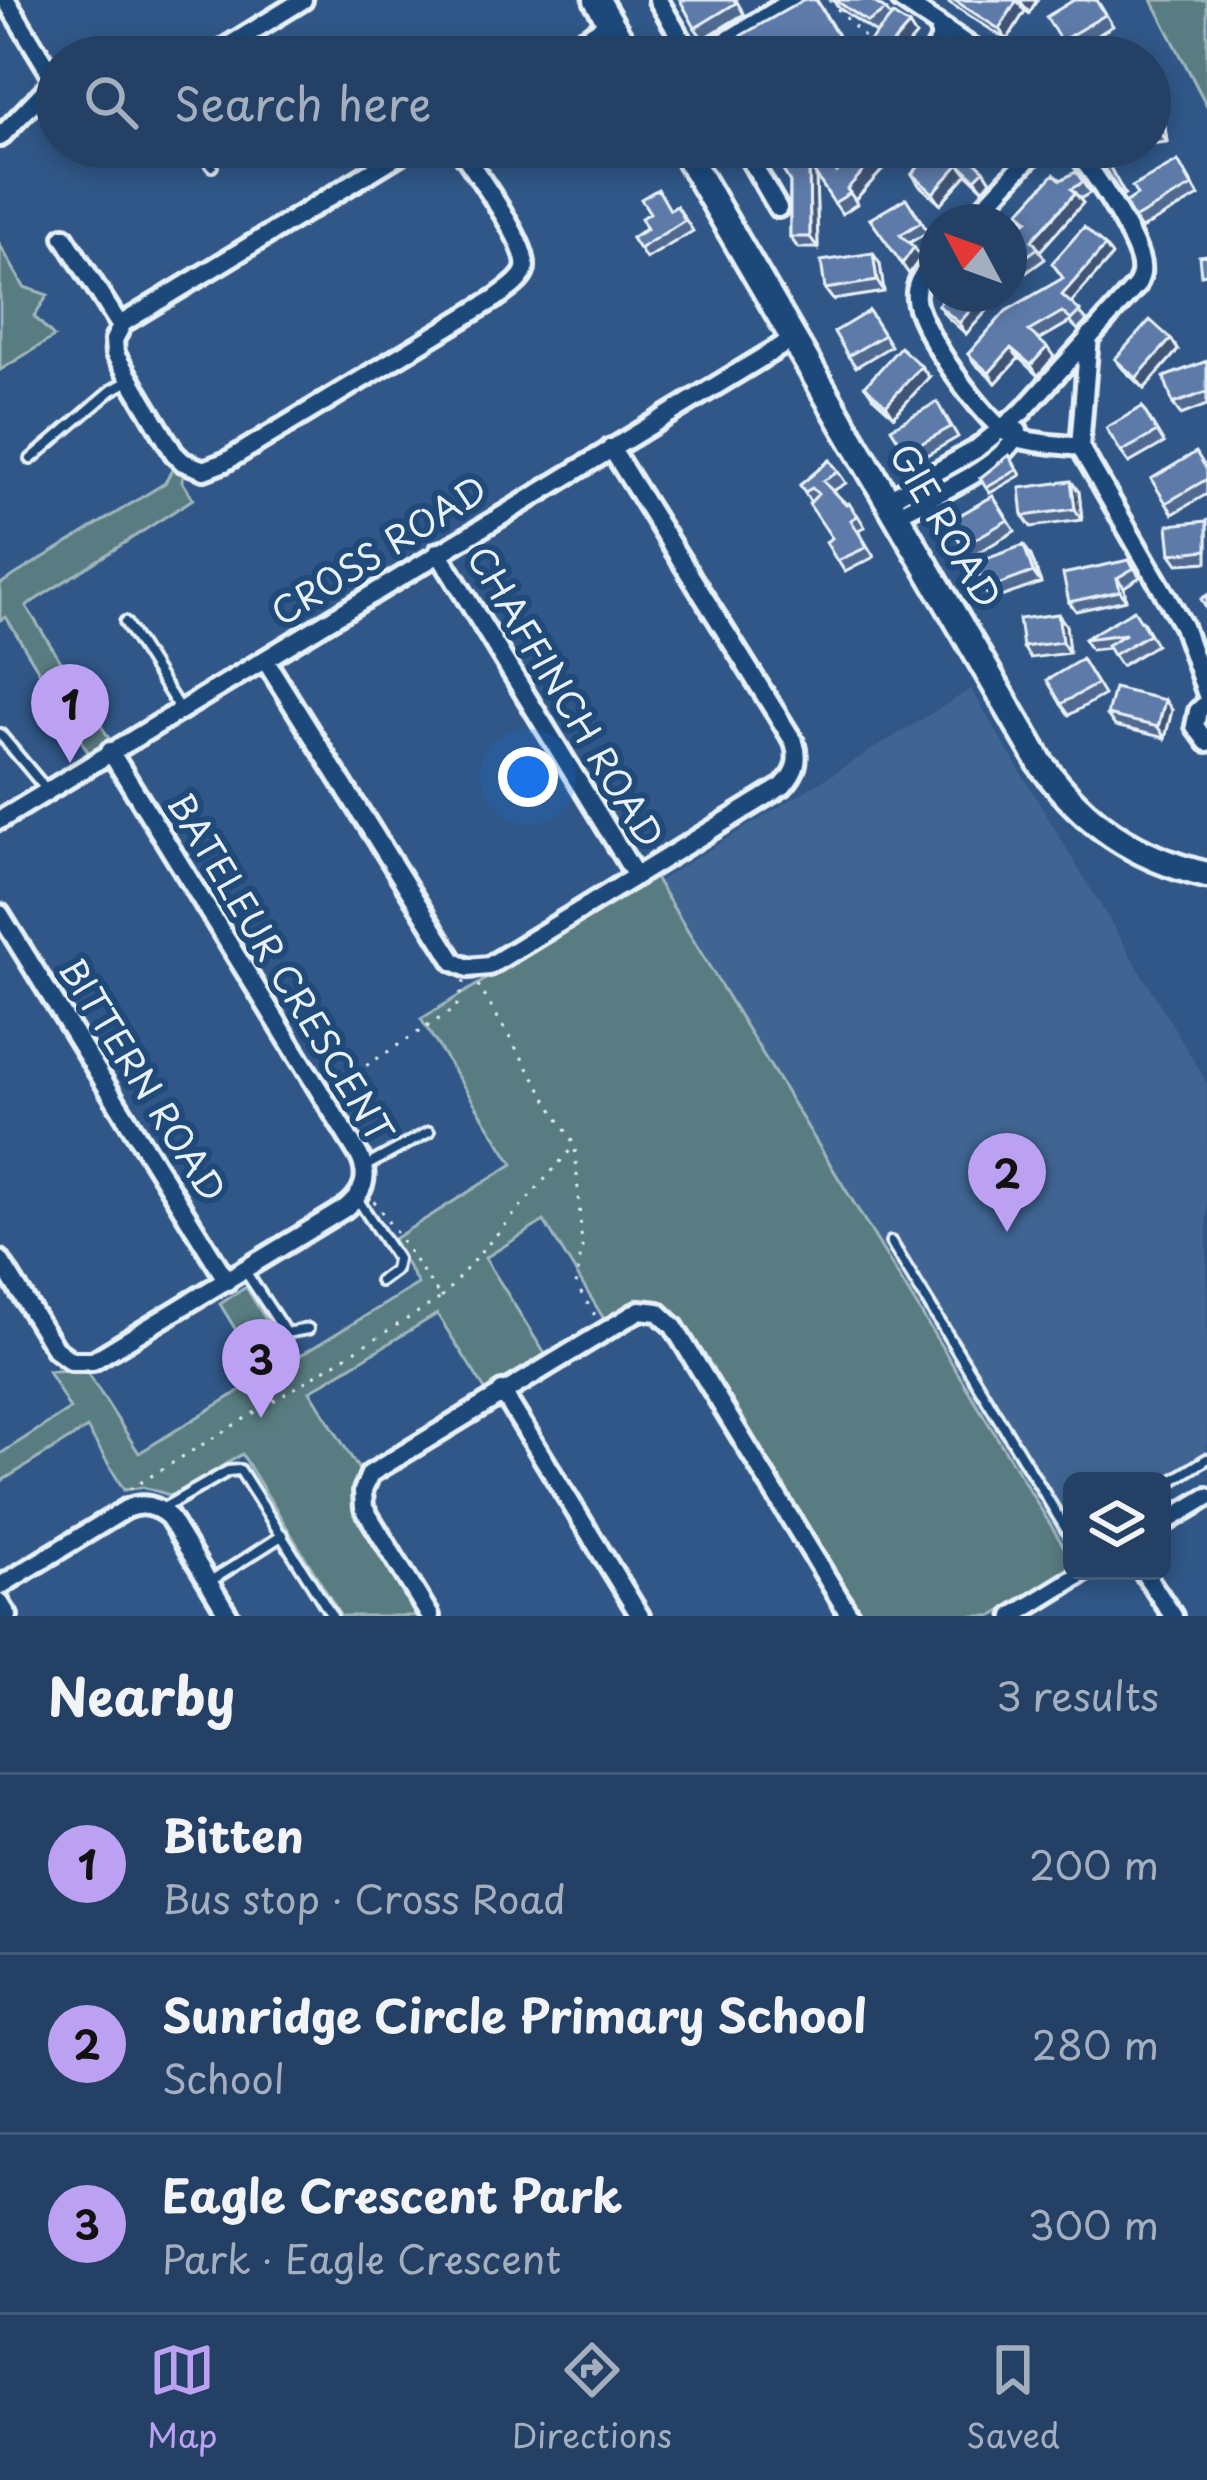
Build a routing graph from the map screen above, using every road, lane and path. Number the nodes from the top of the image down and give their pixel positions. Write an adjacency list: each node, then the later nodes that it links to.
1 (6, 0): 18 (street)
2 (303, 0): 10 (street)
3 (597, 0): 8 (street)
4 (658, 0): 13 (street)
5 (793, 0): 14 (street)
6 (829, 0): 15 (path)
7 (901, 0): 9 (street)
8 (610, 23): 11 (street); 12 (street)
9 (940, 26): 16 (street); 17 (street)
10 (244, 36)
11 (589, 36)
12 (618, 36)
13 (682, 36)
14 (732, 36)
15 (863, 36)
16 (940, 36)
17 (955, 36)
18 (36, 49)
19 (36, 102): 20 (street)
20 (0, 137)
21 (377, 168): 33 (street)
22 (472, 168): 36 (street)
23 (694, 168): 35 (street, GIE ROAD)
24 (755, 168): 28 (street)
25 (1020, 168): 27 (street)
26 (1092, 168): 34 (street)
27 (987, 204)
28 (778, 208)
29 (64, 237): 33 (street)
30 (919, 282): 31 (street)
31 (919, 312)
32 (919, 312): 37 (street)
33 (121, 326): 36 (street)
34 (1089, 335): 37 (street); 38 (street)
35 (793, 339): 39 (street, CROSS ROAD); 41 (street, GIE ROAD)
36 (129, 381): 40 (lane)
37 (1009, 434): 38 (street); 41 (street)
38 (1080, 446): 45 (street)
39 (611, 448): 42 (street, CROSS ROAD); 53 (street)
40 (32, 459)
41 (894, 506): 52 (street, GIE ROAD)
42 (438, 552): 44 (street, CROSS ROAD); 53 (street, CHAFFINCH ROAD)
43 (124, 622): 46 (lane)
44 (265, 660): 46 (street, CROSS ROAD); 55 (street)
45 (1207, 699): 48 (street)
46 (180, 710): 49 (street, CROSS ROAD)
47 (0, 734): 50 (lane)
48 (1207, 742)
49 (110, 752): 50 (street, CROSS ROAD); 56 (street, BATELEUR CRESCENT)
50 (47, 790): 51 (street, CROSS ROAD)
51 (0, 820)
52 (1207, 875)
53 (636, 876): 55 (street)
54 (0, 914): 64 (street, BITTERN ROAD)
55 (468, 968): 56 (path); 58 (path)
56 (322, 1094): 59 (street, BATELEUR CRESCENT)
57 (429, 1132): 59 (lane)
58 (574, 1146): 66 (path); 68 (path)
59 (365, 1166): 60 (street, BATELEUR CRESCENT)
60 (360, 1194): 63 (street, BATELEUR CRESCENT); 65 (lane); 66 (path)
61 (891, 1242): 76 (lane)
62 (0, 1260): 64 (street, BATELEUR CRESCENT)
63 (244, 1270): 64 (street, BATELEUR CRESCENT); 67 (lane)
64 (227, 1281)
65 (380, 1281)
66 (441, 1298): 73 (path)
67 (308, 1329)
68 (604, 1329): 69 (street); 88 (street)
69 (502, 1391): 86 (street); 87 (street)
70 (1207, 1459): 71 (lane)
71 (1171, 1481)
72 (1207, 1497): 75 (street)
73 (129, 1508): 74 (street); 81 (street)
74 (160, 1510): 77 (lane); 80 (street)
75 (1171, 1519)
76 (1063, 1524)
77 (283, 1535): 80 (lane); 85 (lane)
78 (1071, 1580): 89 (street)
79 (1149, 1580): 90 (street)
80 (209, 1582): 84 (street)
81 (0, 1586)
82 (0, 1603): 83 (street)
83 (8, 1616)
84 (229, 1616)
85 (332, 1616)
86 (430, 1616)
87 (640, 1616)
88 (850, 1616)
89 (1013, 1616)
90 (1173, 1616)

